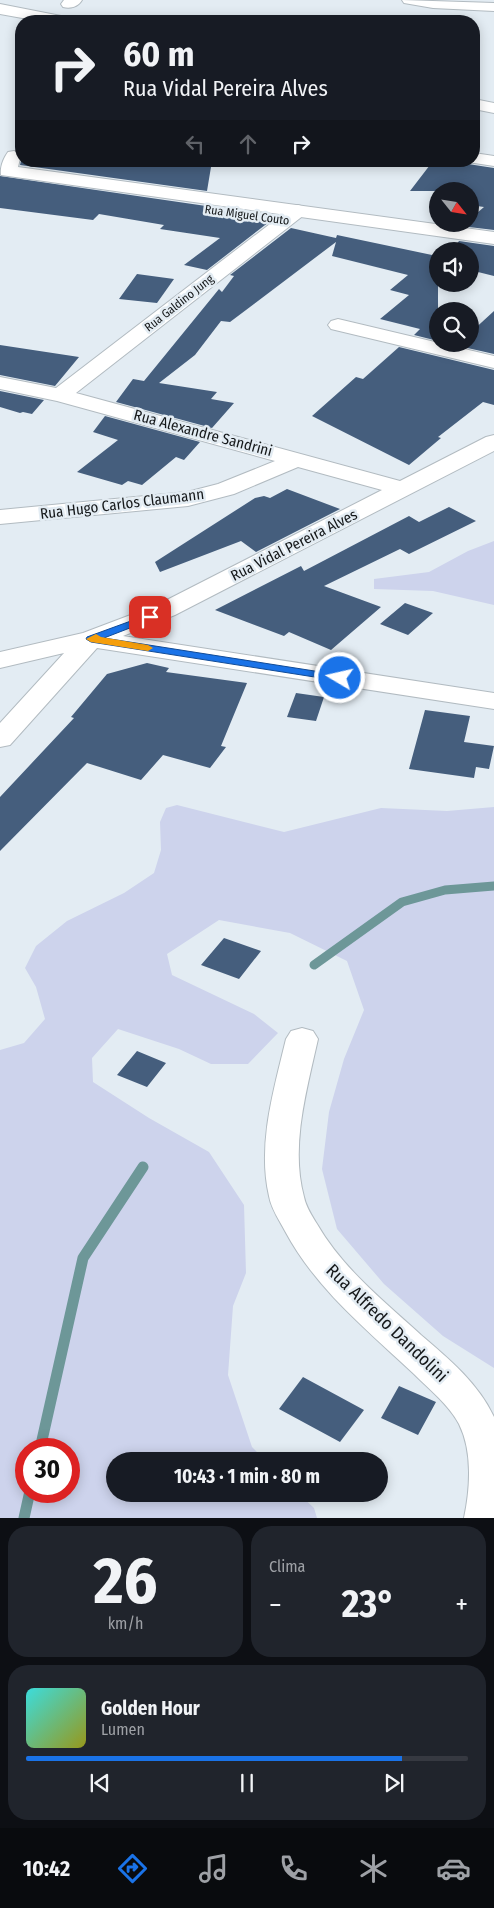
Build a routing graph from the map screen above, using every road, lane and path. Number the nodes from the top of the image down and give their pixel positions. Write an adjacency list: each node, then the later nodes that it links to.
1 (409, 0): 2 (street)
2 (494, 7)
3 (0, 10): 4 (street)
4 (15, 16)
5 (480, 99): 6 (street)
6 (494, 102)
7 (480, 105): 8 (street)
8 (494, 108)
9 (480, 159): 10 (street)
10 (494, 161)
11 (6, 167): 12 (street, Rua Miguel Couto)
12 (292, 216): 13 (street, Rua Miguel Couto); 14 (street, Rua Miguel Couto); 18 (street, Rua Galdino Jung)
13 (494, 238)
14 (494, 249)
15 (338, 325): 16 (street)
16 (494, 362)
17 (0, 383): 18 (street, Rua Alexandre Sandrini)
18 (60, 395): 20 (street, Rua Alexandre Sandrini)
19 (488, 452): 21 (street, Rua Vidal Pereira Alves)
20 (298, 459): 21 (street, Rua Alexandre Sandrini); 22 (street, Rua Hugo Carlos Claumann)
21 (404, 489): 23 (street, Rua Vidal Pereira Alves)
22 (0, 517)
23 (91, 639): 24 (street, Rua Vidal Pereira Alves); 25 (street); 26 (street)
24 (0, 660)
25 (494, 702)
26 (0, 739)
27 (302, 1039): 28 (street, Rua Alfredo Dandolini)
28 (484, 1518)

